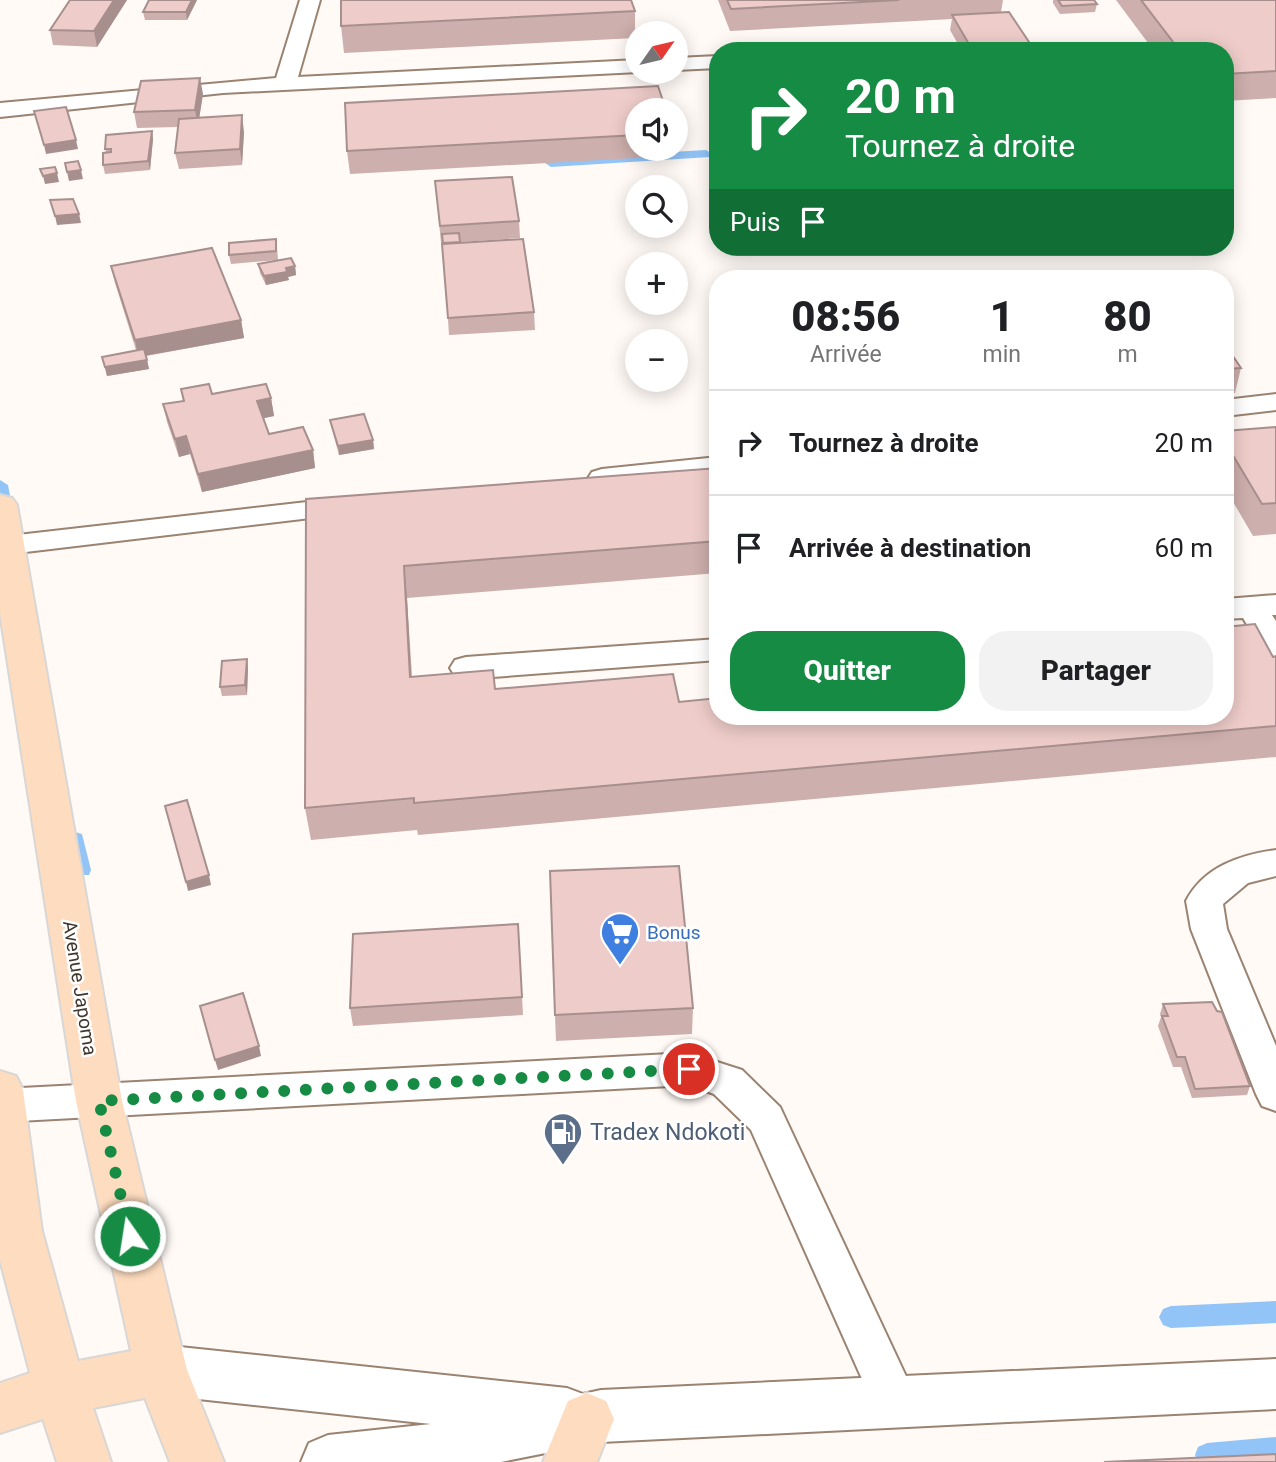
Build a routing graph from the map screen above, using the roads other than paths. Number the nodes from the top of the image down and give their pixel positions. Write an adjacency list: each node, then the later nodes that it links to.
1 (310, 0): 5 (lane)
2 (709, 62): 3 (lane)
3 (688, 63)
4 (625, 67): 5 (lane)
5 (285, 84): 6 (lane)
6 (0, 110)
7 (1276, 402): 8 (lane)
8 (1234, 407)
9 (709, 466): 10 (lane)
10 (579, 481)
11 (384, 503): 12 (lane)
12 (4, 525): 20 (main road, Avenue Japoma)
13 (1251, 607): 14 (lane)
14 (1276, 649)
15 (709, 650): 16 (lane)
16 (466, 668)
17 (1276, 863): 18 (lane)
18 (1276, 1094)
19 (1, 1098): 20 (lane); 21 (main road)
20 (99, 1101): 22 (main road, Avenue Japoma); 25 (lane)
21 (8, 1241): 24 (main road)
22 (161, 1370): 24 (main road); 27 (main road); 29 (main road, Avenue Japoma)
23 (1276, 1384): 25 (main road)
24 (60, 1390): 26 (main road); 28 (main road)
25 (895, 1402): 27 (main road)
26 (0, 1408)
27 (586, 1432): 30 (main road)
28 (84, 1462)
29 (197, 1462)
30 (328, 1462)

